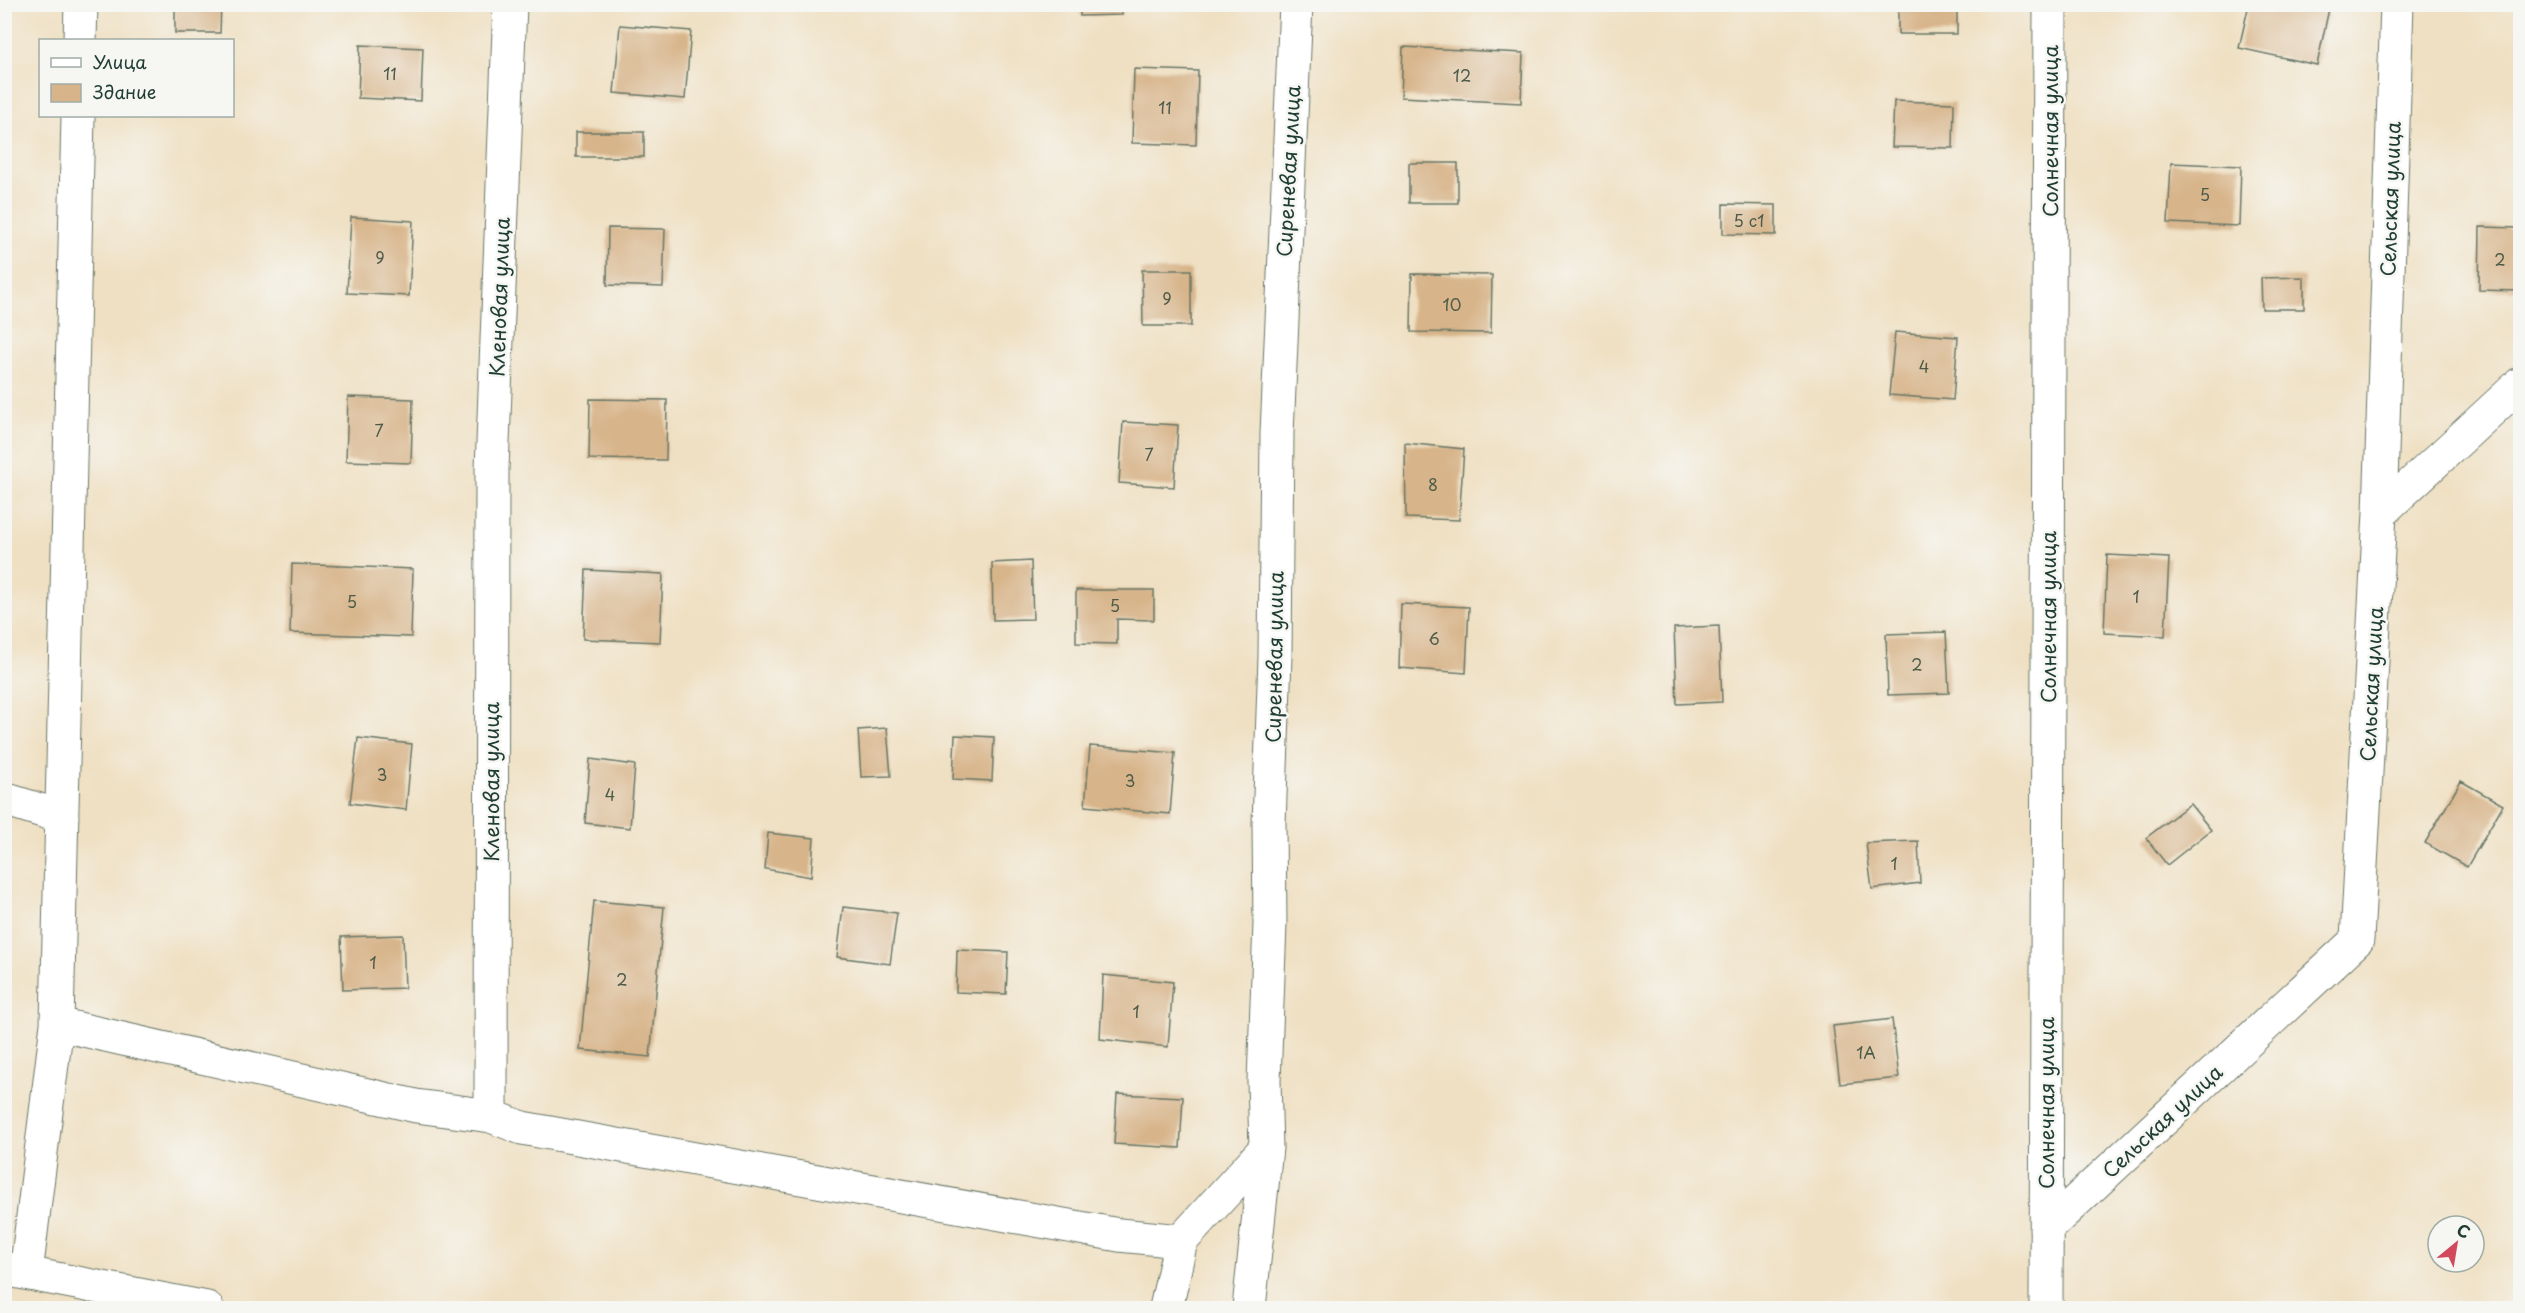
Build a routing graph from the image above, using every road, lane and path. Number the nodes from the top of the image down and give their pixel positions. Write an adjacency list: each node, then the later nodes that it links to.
1 (81, 4): 6 (street)
2 (510, 4): 13 (street, Кленовая улица)
3 (1296, 4): 14 (street, Сиреневая улица)
4 (2050, 4): 15 (street, Солнечная улица)
5 (2397, 4): 9 (street, Сельская улица)
6 (80, 39)
7 (78, 117): 11 (street)
8 (2520, 384): 9 (street)
9 (2380, 513): 15 (street, Сельская улица)
10 (4, 799): 11 (street)
11 (62, 817): 12 (street)
12 (57, 1024): 13 (street); 17 (street)
13 (491, 1116): 16 (street)
14 (1266, 1148): 16 (street); 20 (street, Сиреневая улица)
15 (2046, 1229): 21 (street, Солнечная улица)
16 (1181, 1240): 19 (street)
17 (15, 1271): 18 (street)
18 (207, 1308)
19 (1166, 1308)
20 (1249, 1308)
21 (2046, 1308)

